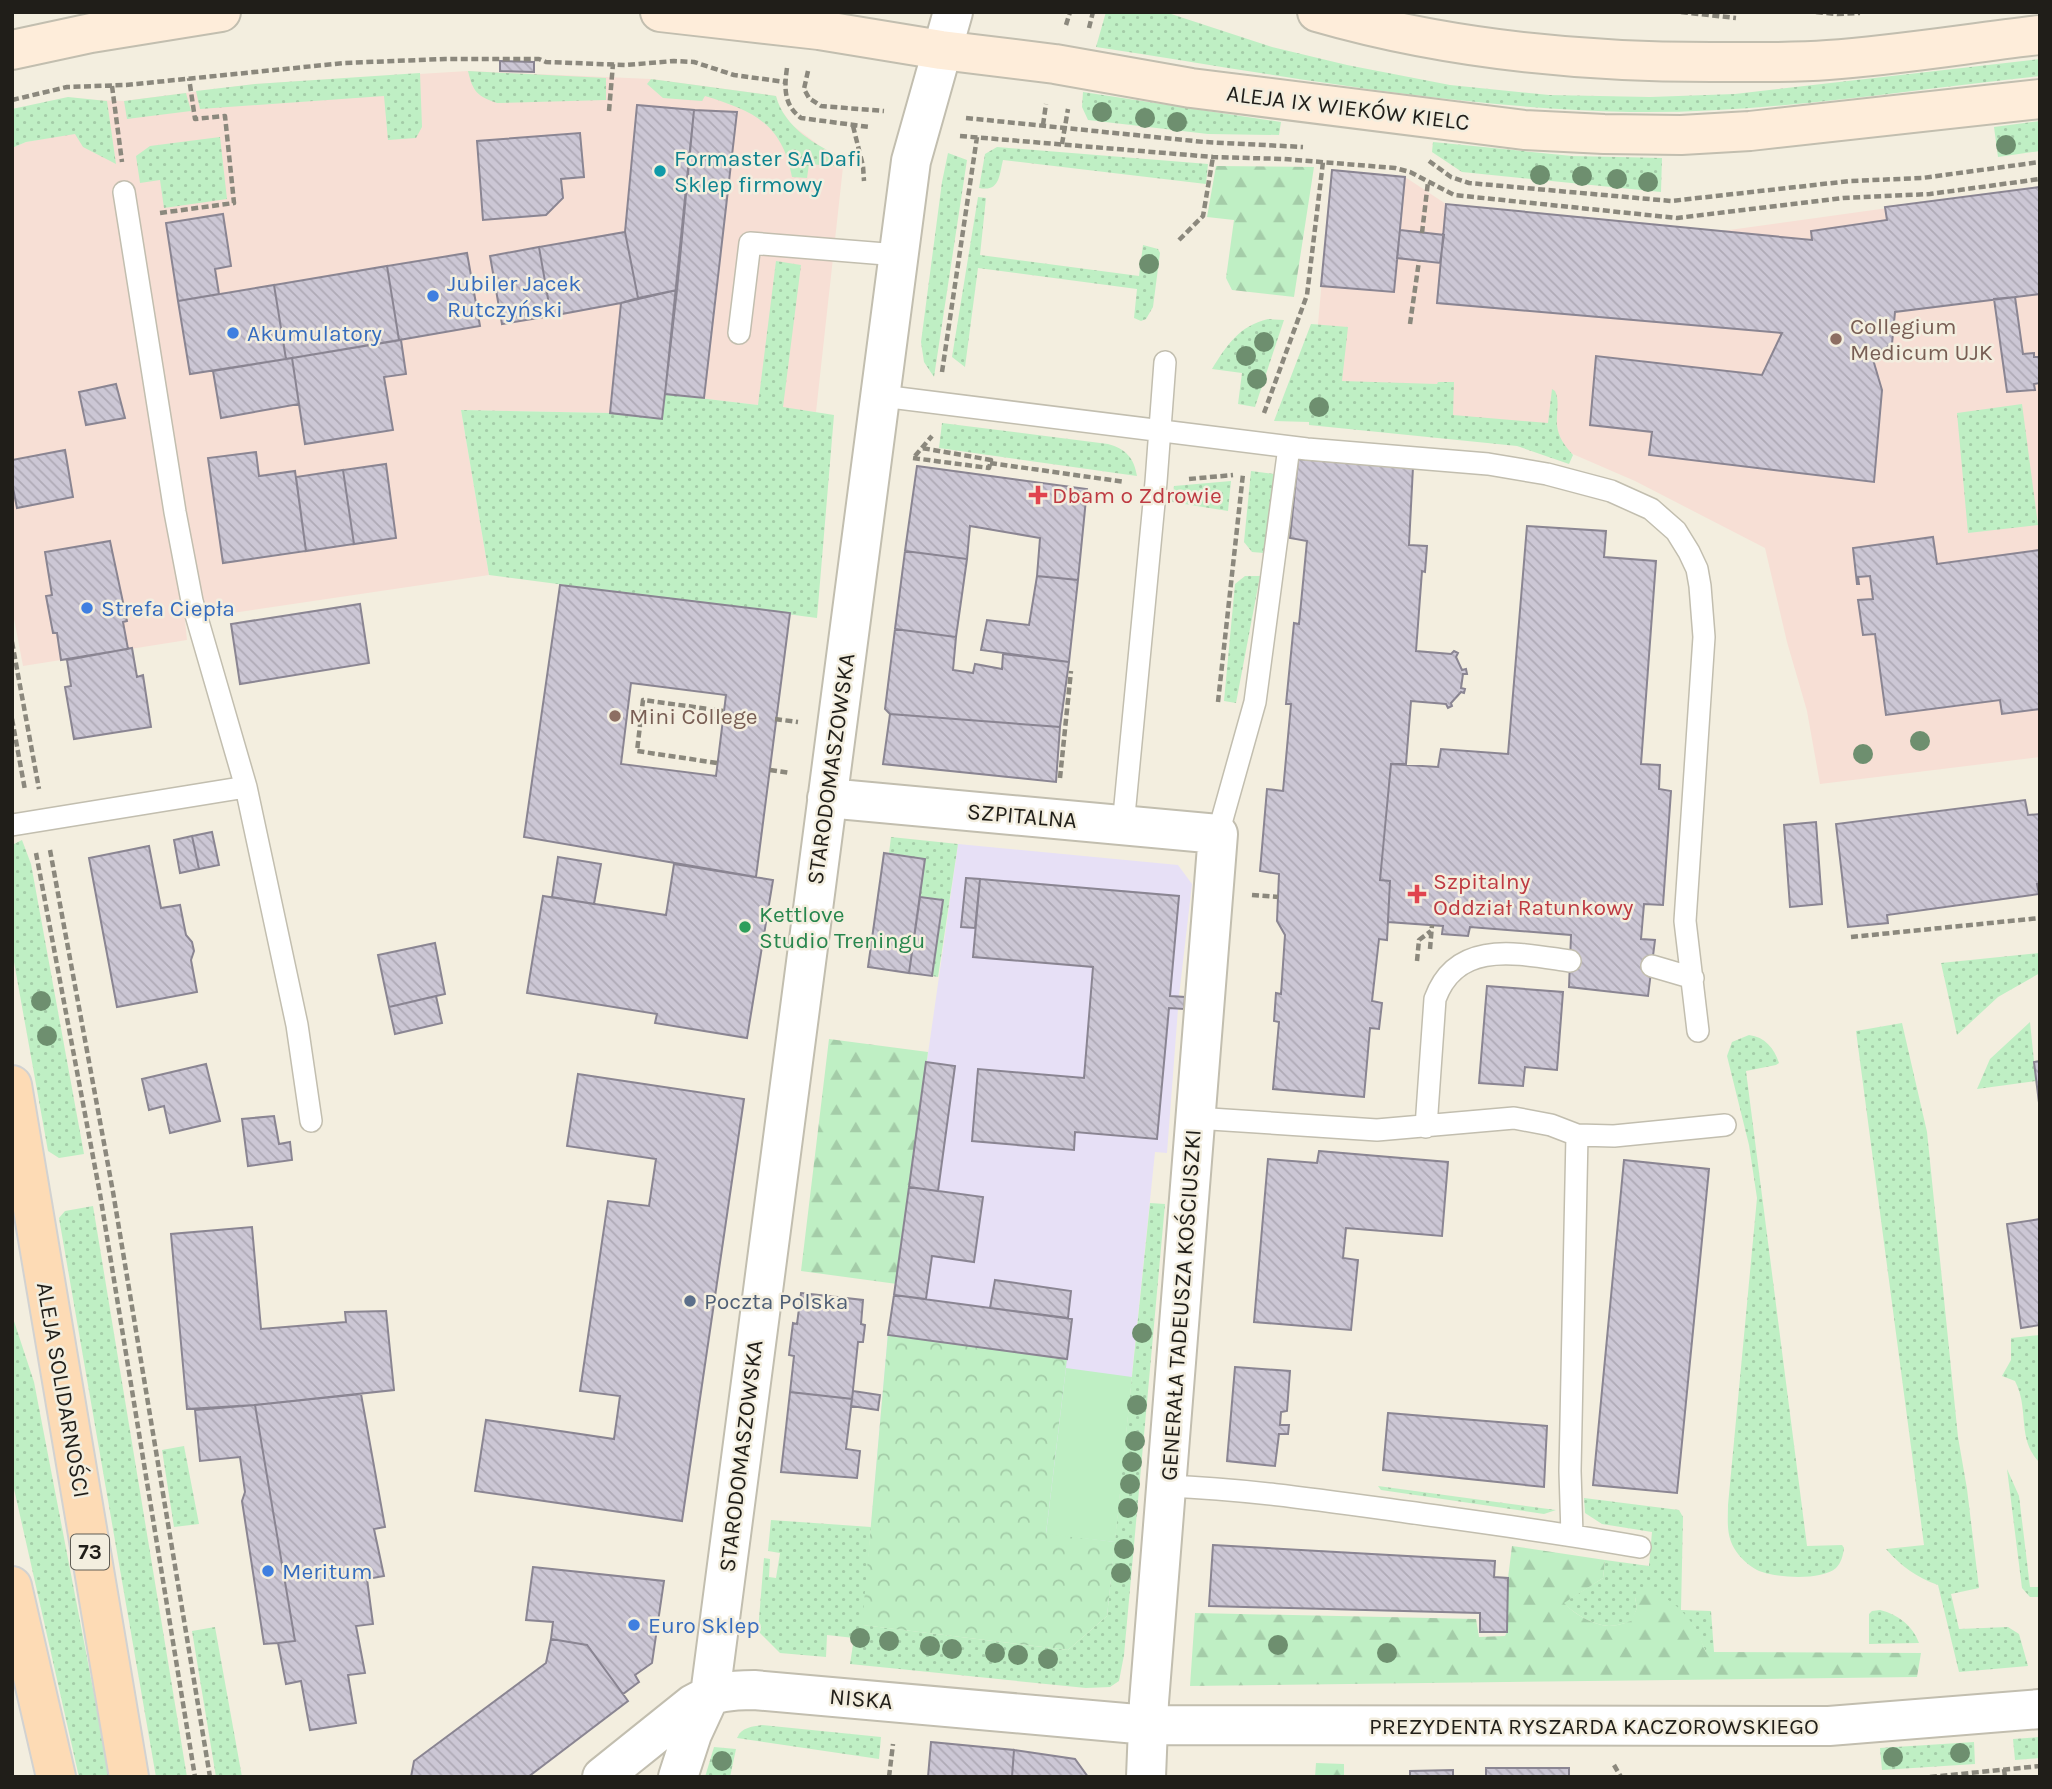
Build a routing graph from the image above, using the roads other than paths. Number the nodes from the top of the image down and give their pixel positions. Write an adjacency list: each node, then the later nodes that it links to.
1 (221, 12): 6 (main road)
2 (660, 12): 7 (main road, ALEJA IX WIEKÓW KIELC)
3 (953, 12): 7 (street, STARODOMASZOWSKA)
4 (1317, 12): 5 (main road)
5 (2040, 35)
6 (12, 50)
7 (941, 50): 8 (main road, ALEJA IX WIEKÓW KIELC); 10 (street, STARODOMASZOWSKA)
8 (2040, 99)
9 (124, 192): 16 (lane)
10 (898, 254): 11 (lane); 13 (street, STARODOMASZOWSKA)
11 (739, 333)
12 (1165, 362): 14 (lane)
13 (882, 396): 14 (lane); 17 (street, STARODOMASZOWSKA)
14 (1160, 430): 15 (lane); 19 (lane)
15 (1289, 447): 20 (lane); 23 (lane)
16 (246, 787): 18 (lane); 27 (lane)
17 (827, 798): 19 (street, SZPITALNA); 35 (street, STARODOMASZOWSKA)
18 (29, 822)
19 (1123, 826): 20 (street, SZPITALNA)
20 (1218, 834): 26 (street, GENERAŁA TADEUSZA KOŚCIUSZKI)
21 (1570, 961): 29 (lane)
22 (1652, 966): 23 (lane)
23 (1693, 978): 24 (lane)
24 (1698, 1031)
25 (12, 1085): 39 (main road, ALEJA SOLIDARNOŚCI / 73)
26 (1195, 1118): 29 (lane); 31 (street, GENERAŁA TADEUSZA KOŚCIUSZKI)
27 (311, 1121)
28 (1725, 1125): 30 (lane)
29 (1426, 1127): 30 (lane)
30 (1577, 1135): 32 (lane)
31 (1167, 1486): 32 (lane); 37 (street, GENERAŁA TADEUSZA KOŚCIUSZKI)
32 (1572, 1535): 33 (lane)
33 (1640, 1547)
34 (12, 1586): 38 (main road)
35 (710, 1695): 37 (street, NISKA); 40 (street, NISKA); 41 (street, STARODOMASZOWSKA)
36 (2040, 1709): 37 (street, PREZYDENTA RYSZARDA KACZOROWSKIEGO)
37 (1148, 1725): 42 (street, GENERAŁA TADEUSZA KOŚCIUSZKI)
38 (56, 1777)
39 (129, 1777)
40 (602, 1777)
41 (678, 1777)
42 (1146, 1777)

